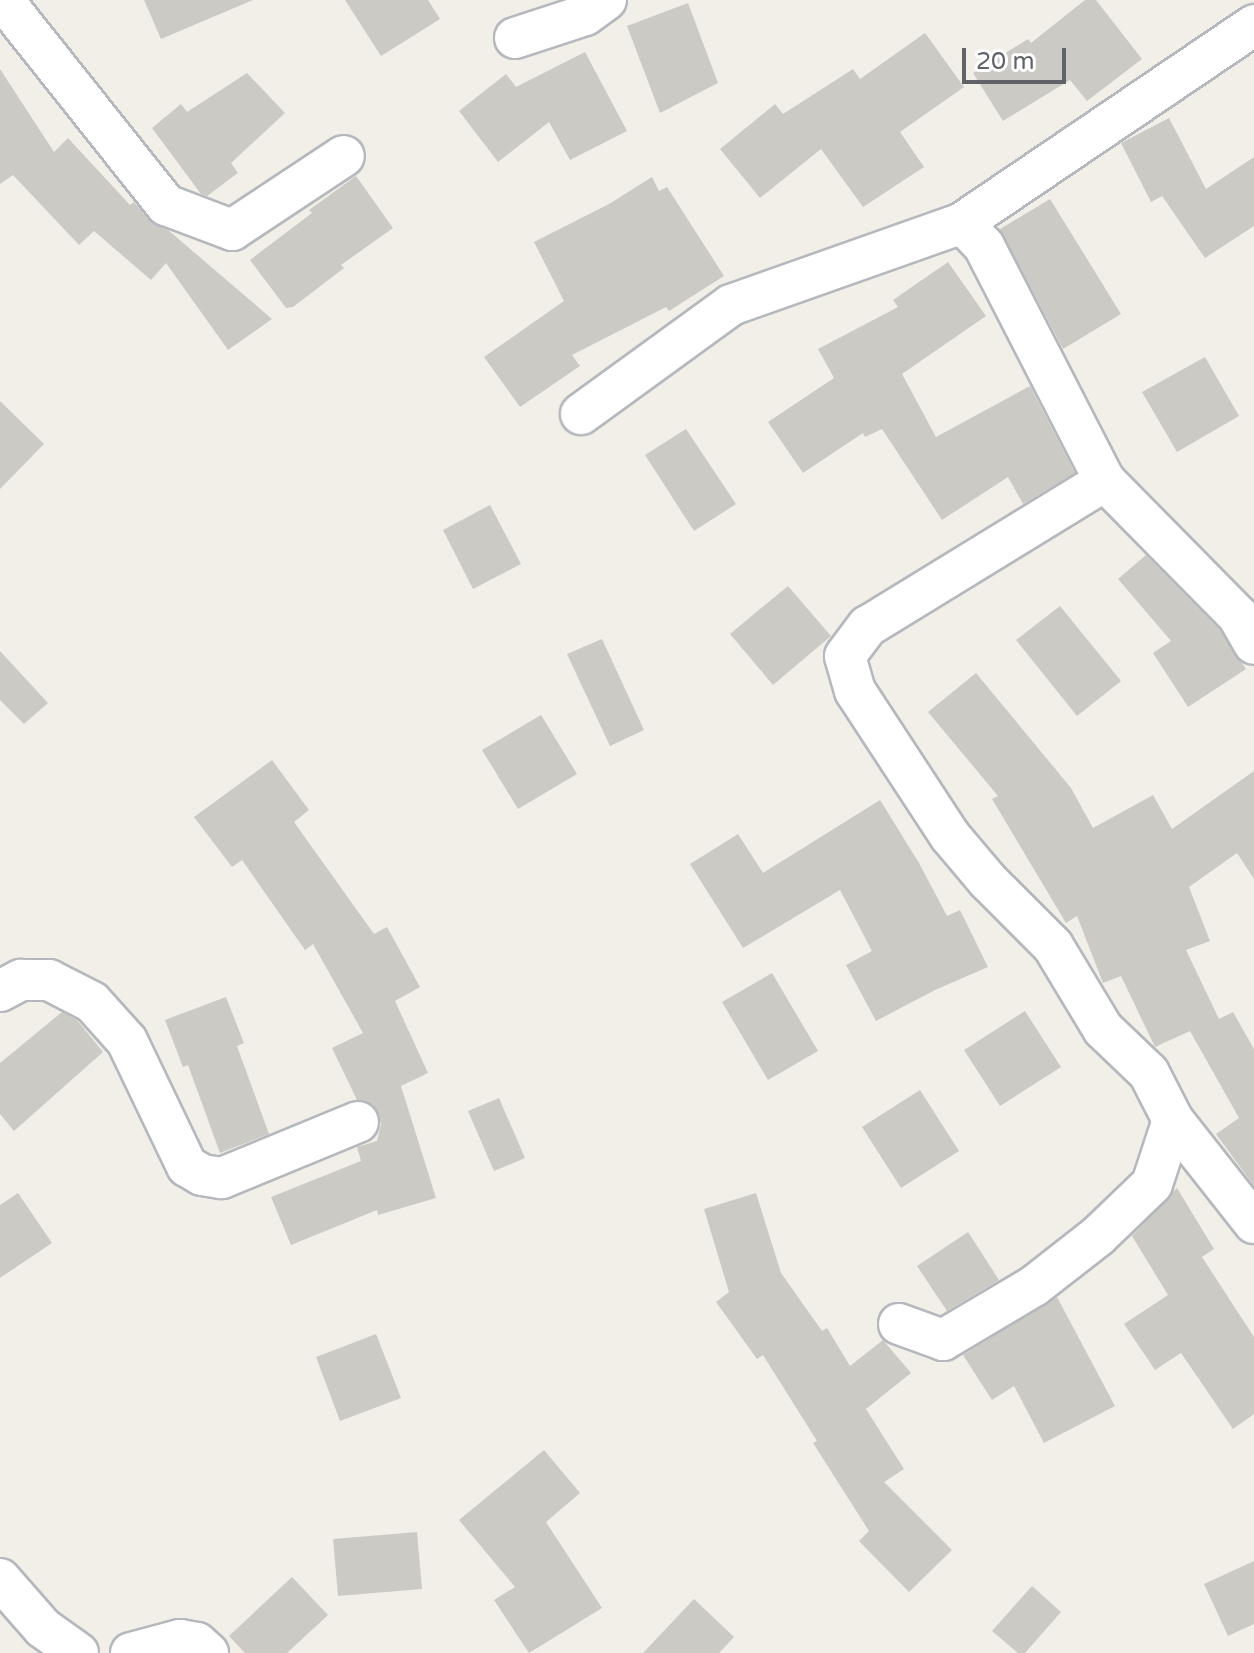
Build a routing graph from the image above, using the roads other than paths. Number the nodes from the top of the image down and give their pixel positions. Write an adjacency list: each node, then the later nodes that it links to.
1 (3, 0): 5 (street)
2 (606, 0): 4 (street)
3 (1254, 25): 6 (street)
4 (515, 38)
5 (344, 156)
6 (962, 223): 7 (street); 8 (street)
7 (581, 414)
8 (1105, 481): 9 (street); 11 (street)
9 (1254, 644)
10 (0, 991): 12 (street)
11 (1173, 1120): 13 (street); 14 (street)
12 (358, 1122)
13 (1254, 1223)
14 (899, 1324)
15 (0, 1579): 16 (street)
16 (78, 1653)
17 (131, 1653): 18 (street)
18 (208, 1653)

